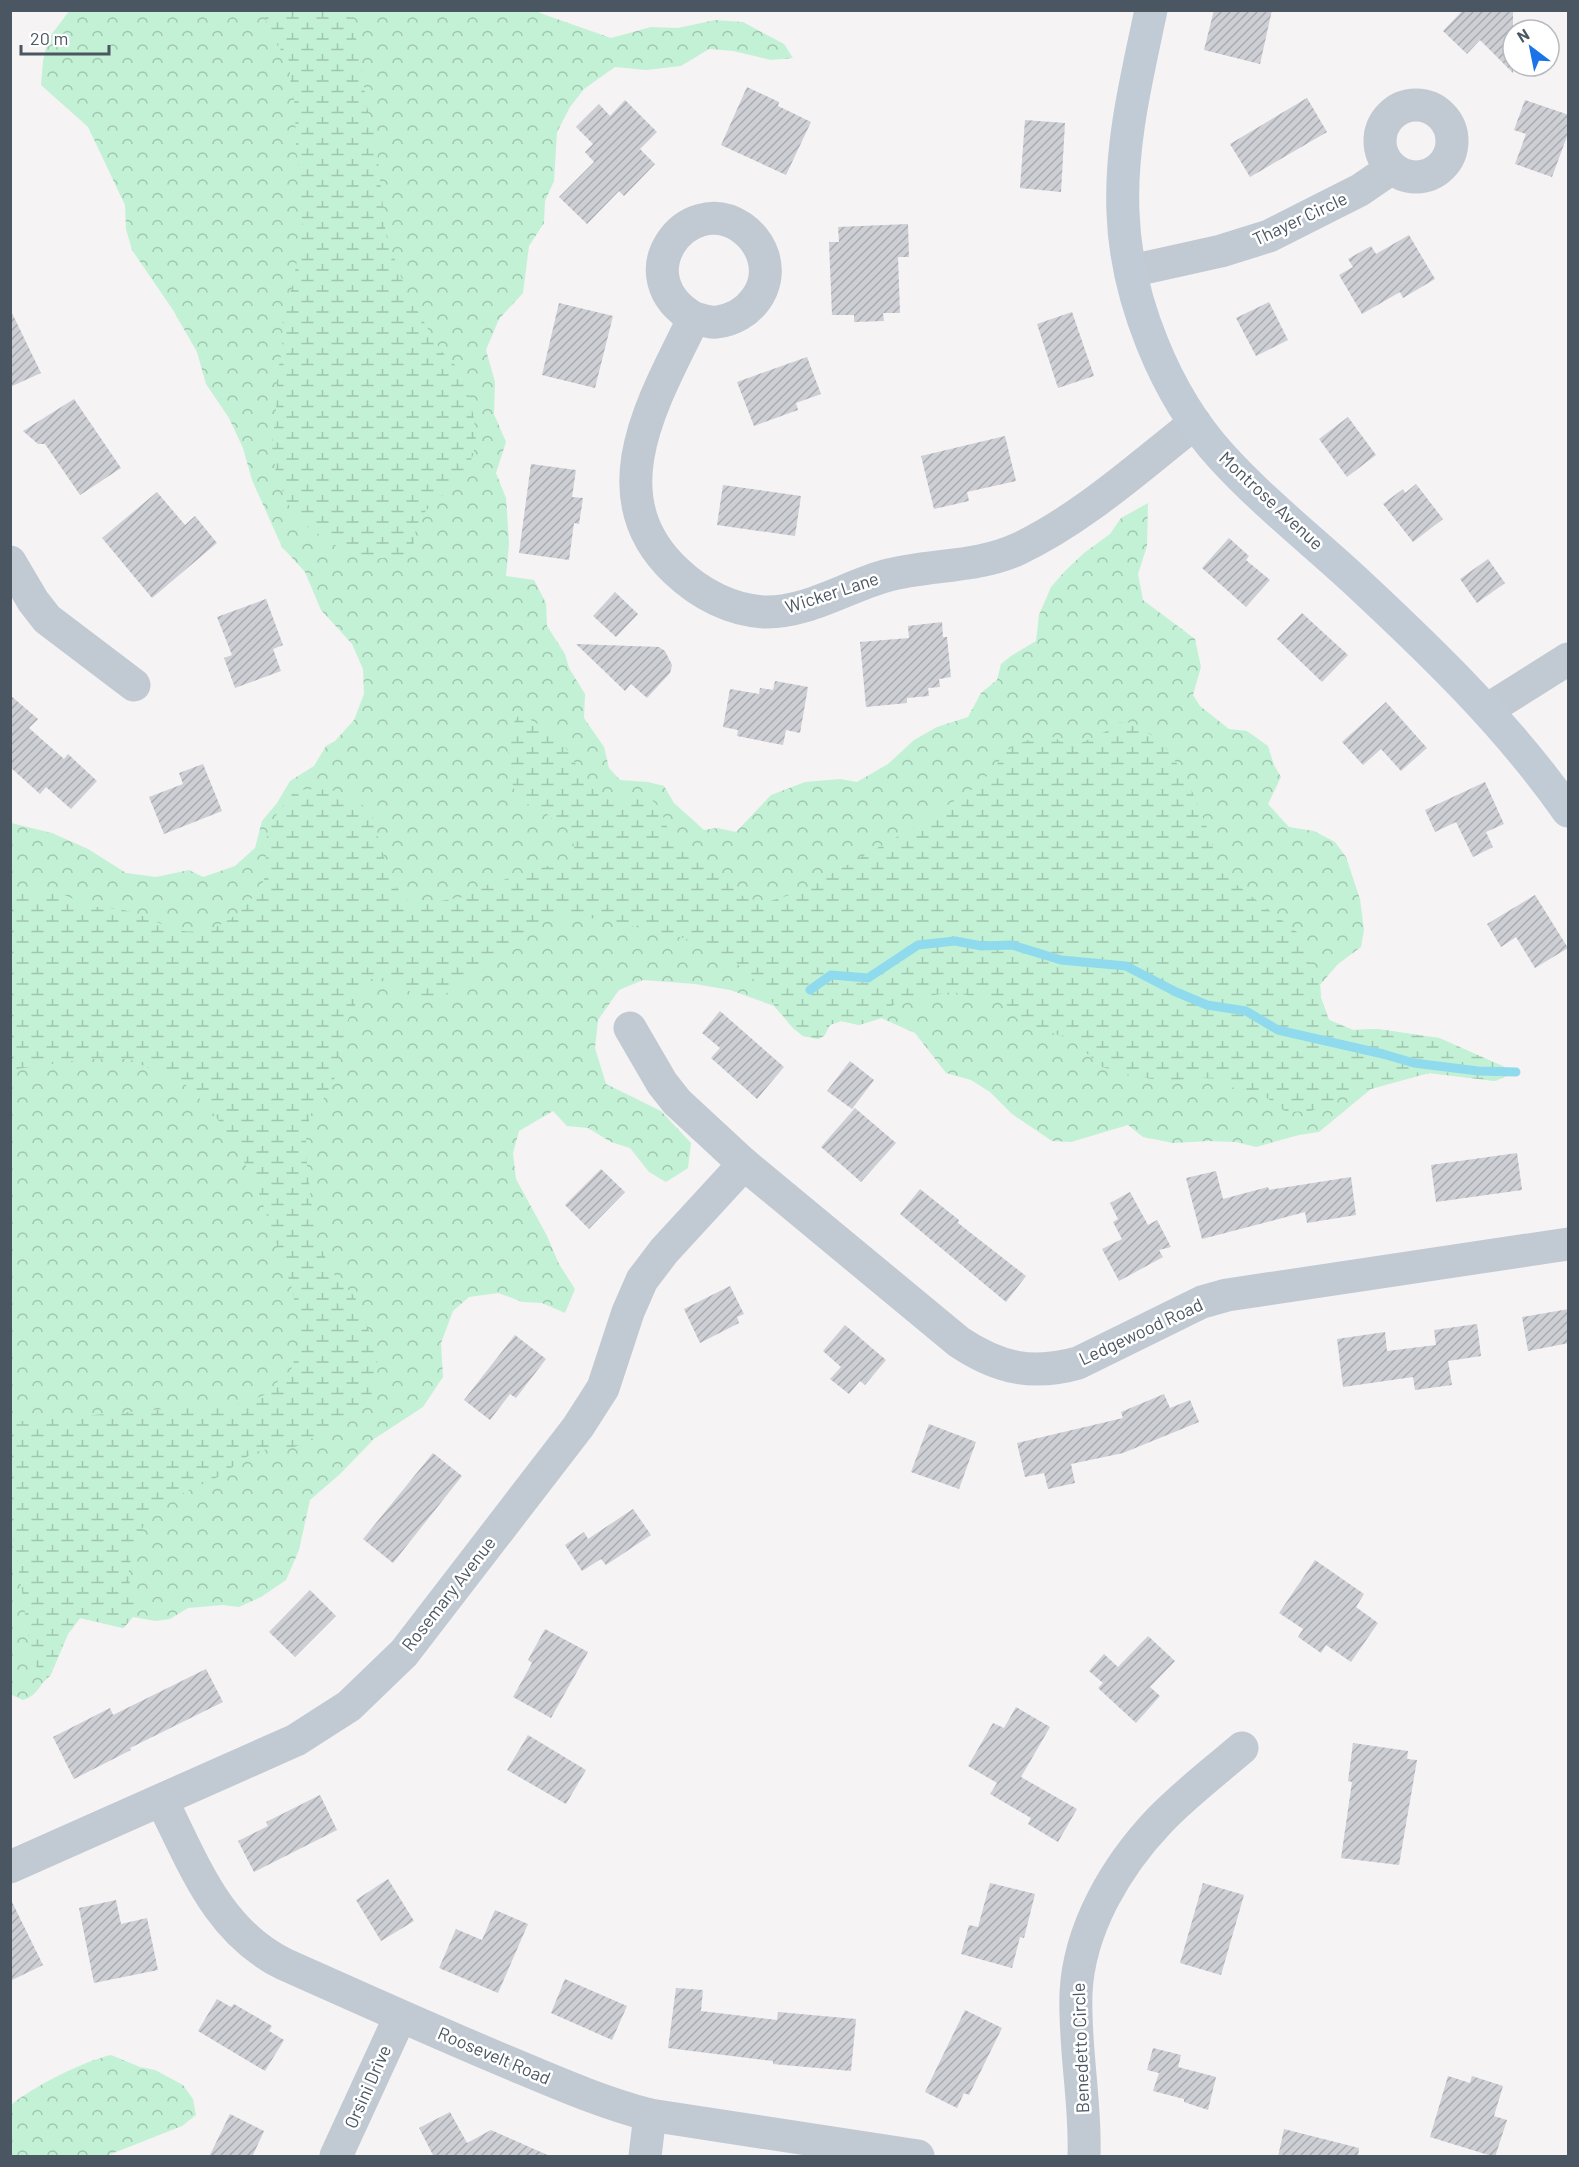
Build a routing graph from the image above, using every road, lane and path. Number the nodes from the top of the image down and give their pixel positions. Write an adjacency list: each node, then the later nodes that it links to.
1 (1151, 10): 3 (main road, Montrose Avenue)
2 (1392, 168): 3 (street, Thayer Circle)
3 (1131, 271): 5 (main road, Montrose Avenue)
4 (694, 318): 5 (street, Wicker Lane)
5 (1195, 423): 9 (main road, Montrose Avenue)
6 (10, 562): 8 (street)
7 (1569, 659): 9 (street)
8 (134, 685)
9 (1487, 710): 10 (main road, Montrose Avenue)
10 (1569, 811)
11 (630, 1028): 12 (street, Ledgewood Road)
12 (744, 1164): 13 (street, Ledgewood Road); 15 (street, Rosemary Avenue)
13 (1569, 1244)
14 (1242, 1748): 22 (street, Benedetto Circle)
15 (162, 1801): 16 (street, Rosemary Avenue); 17 (street, Roosevelt Road)
16 (10, 1867)
17 (400, 2016): 18 (street, Roosevelt Road); 19 (street, Orsini Drive)
18 (650, 2115): 20 (street); 21 (street, Roosevelt Road)
19 (336, 2157)
20 (645, 2157)
21 (918, 2157)
22 (1084, 2157)

